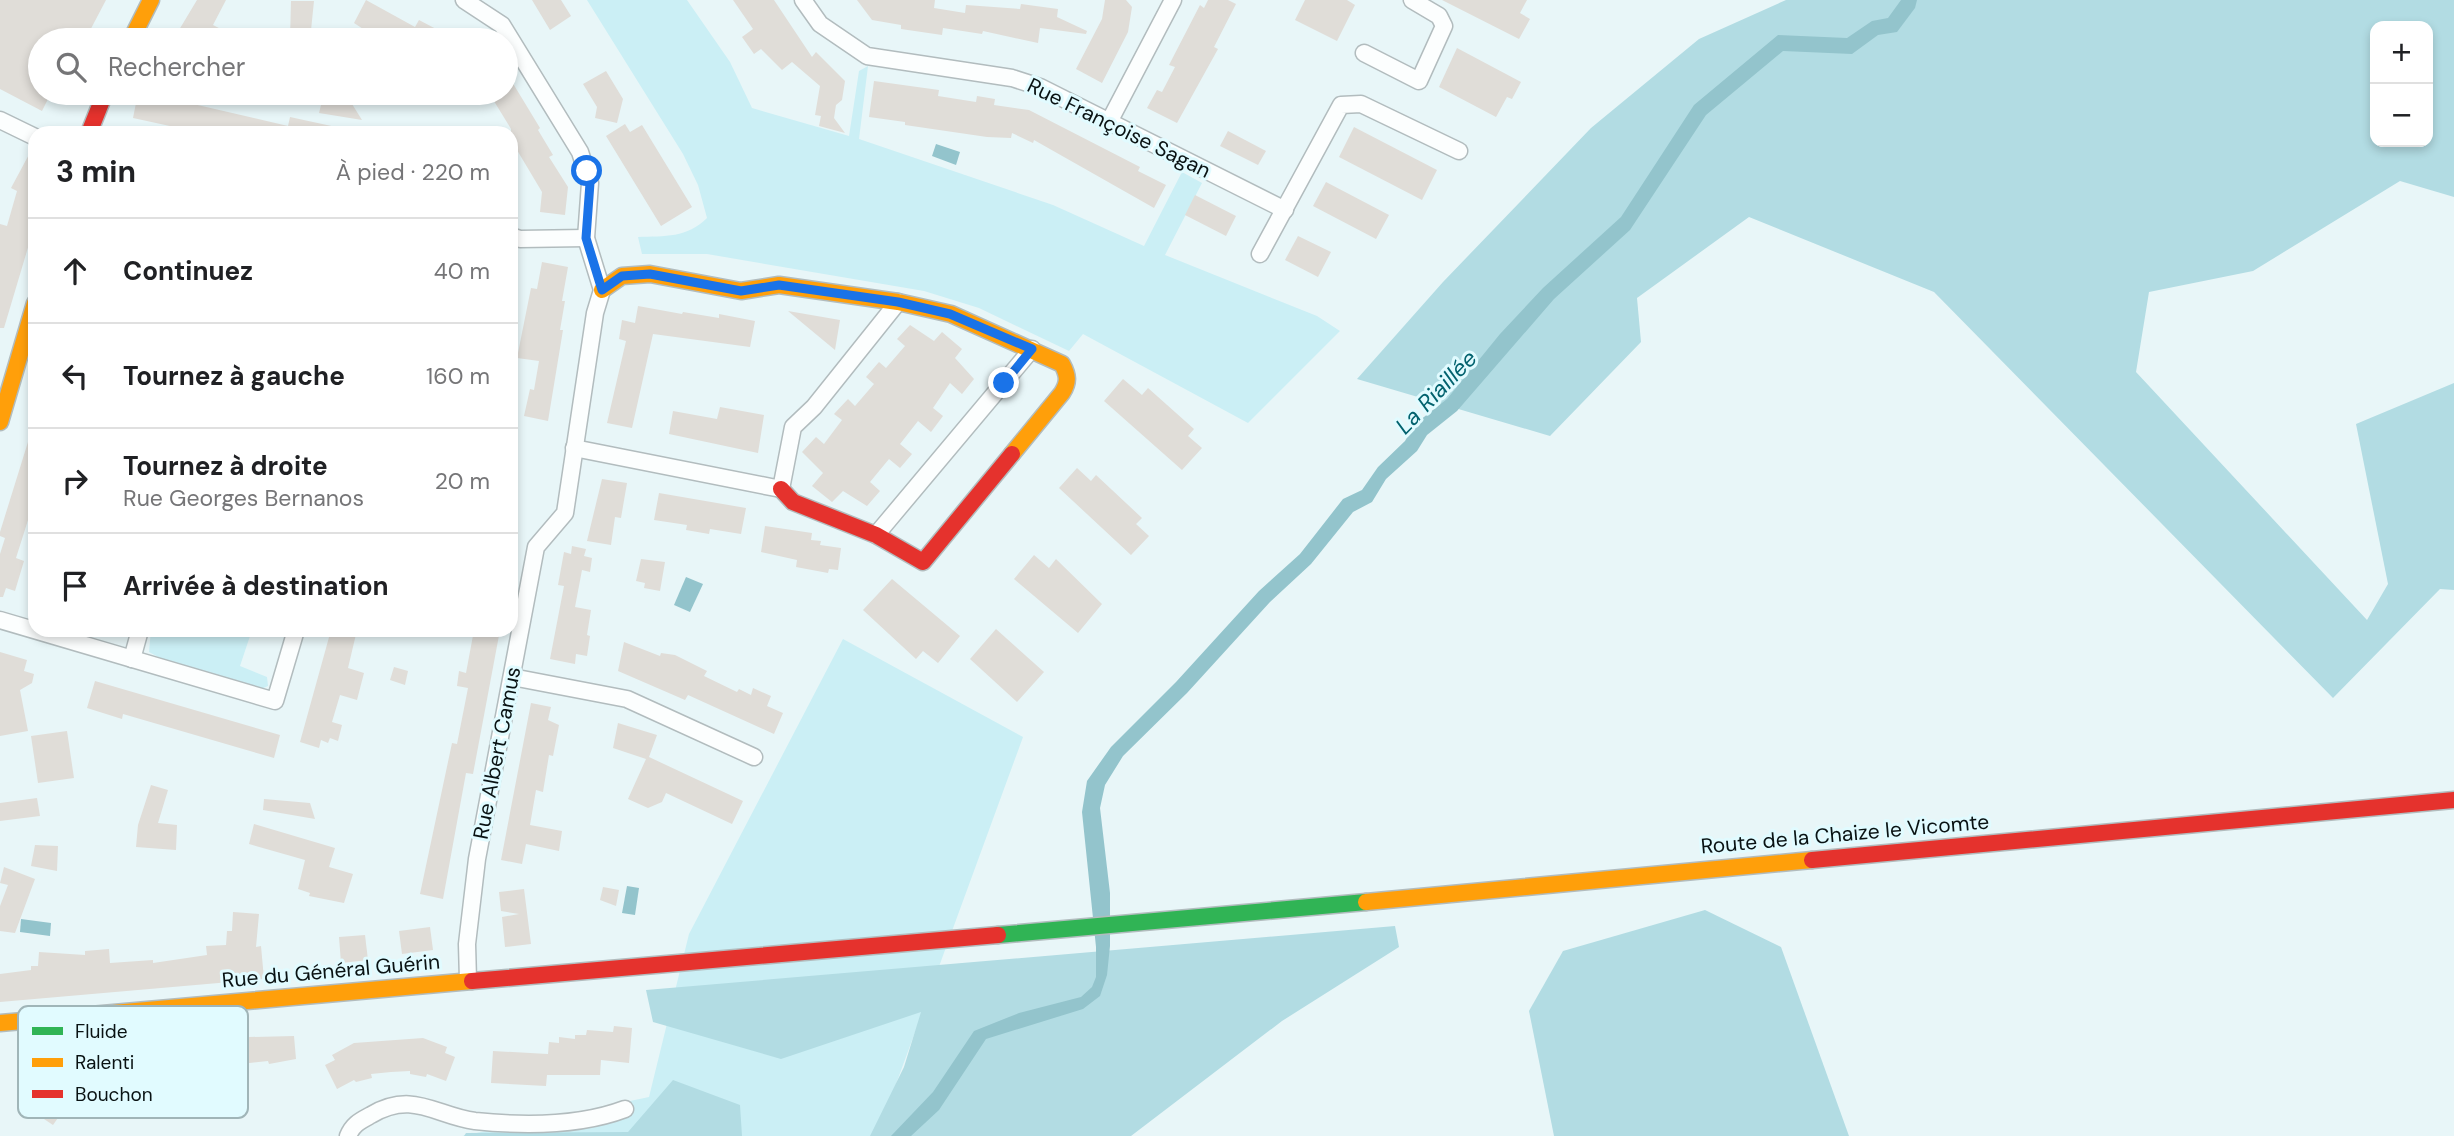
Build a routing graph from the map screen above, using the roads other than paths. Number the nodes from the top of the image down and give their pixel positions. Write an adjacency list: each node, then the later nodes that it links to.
1 (151, 0): 6 (main road)
2 (464, 0): 7 (street)
3 (803, 0): 12 (street, Rue Françoise Sagan)
4 (1173, 0): 12 (street)
5 (1412, 0): 9 (street)
6 (137, 28)
7 (504, 28)
8 (518, 50): 18 (street)
9 (1364, 53)
10 (100, 105): 13 (main road)
11 (0, 120): 14 (street)
12 (1109, 122): 16 (street, Rue Françoise Sagan)
13 (92, 126)
14 (28, 134)
15 (1459, 151): 16 (street)
16 (1284, 210): 19 (street)
17 (518, 238): 18 (street)
18 (586, 238): 20 (street)
19 (1259, 254)
20 (602, 290): 21 (main road); 25 (street, Rue Albert Camus)
21 (898, 302): 23 (main road); 26 (street)
22 (28, 327): 24 (main road)
23 (1032, 349): 27 (street); 27 (main road)
24 (0, 422)
25 (574, 448): 26 (street); 34 (street, Rue Albert Camus)
26 (781, 489): 27 (main road)
27 (876, 535)
28 (0, 620): 29 (street)
29 (28, 628)
30 (58, 637): 33 (street)
31 (138, 637): 33 (street)
32 (294, 637): 33 (street)
33 (132, 659)
34 (512, 677): 35 (street); 38 (street, Rue Albert Camus)
35 (754, 757)
36 (2454, 800): 37 (main road, Route de la Chaize le Vicomte)
37 (1082, 927): 38 (main road, Rue du Général Guérin)
38 (468, 980): 39 (main road, Rue du Général Guérin)
39 (185, 1006)
40 (18, 1021): 41 (main road, Rue du Général Guérin)
41 (0, 1023)
42 (625, 1109): 43 (street)
43 (348, 1136)

